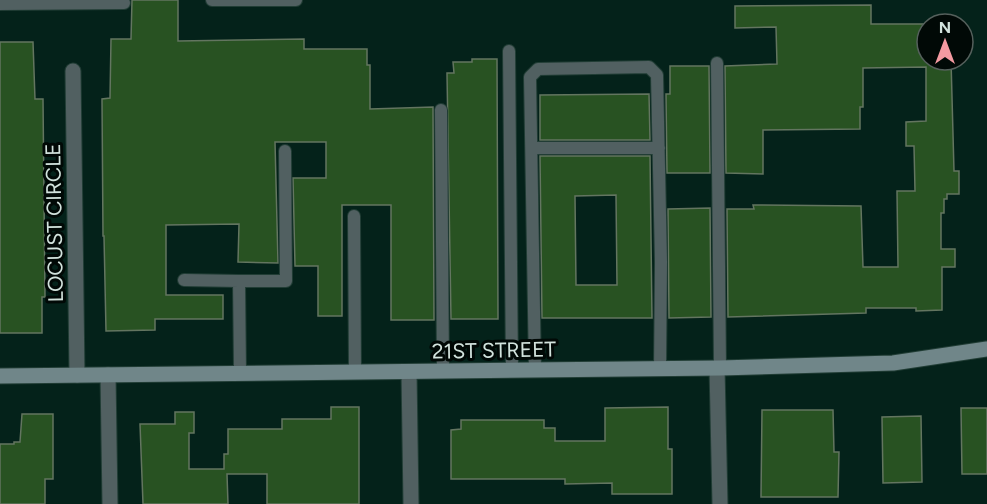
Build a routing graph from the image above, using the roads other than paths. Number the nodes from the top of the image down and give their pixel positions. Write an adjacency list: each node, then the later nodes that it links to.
1 (212, 0): 2 (lane)
2 (296, 0)
3 (124, 3): 4 (lane)
4 (0, 4)
5 (509, 51): 20 (lane)
6 (717, 63): 16 (lane)
7 (73, 70): 24 (street, LOCUST CIRCLE)
8 (441, 110): 19 (lane)
9 (532, 148): 10 (lane); 10 (lane); 18 (lane)
10 (659, 148): 17 (lane)
11 (285, 151): 14 (lane)
12 (354, 216): 21 (lane)
13 (184, 280): 14 (lane)
14 (239, 281): 23 (lane)
15 (987, 349): 16 (street, 21ST STREET)
16 (719, 368): 17 (street, 21ST STREET); 29 (street)
17 (660, 369): 18 (street, 21ST STREET)
18 (535, 370): 20 (street, 21ST STREET)
19 (443, 371): 20 (street, 21ST STREET); 22 (street, 21ST STREET)
20 (512, 371)
21 (355, 372): 22 (street, 21ST STREET); 23 (street, 21ST STREET)
22 (409, 372): 28 (street)
23 (240, 373): 25 (street, 21ST STREET)
24 (77, 375): 25 (street, 21ST STREET); 26 (street, 21ST STREET)
25 (108, 375): 27 (street)
26 (0, 376)
27 (110, 504)
28 (411, 504)
29 (720, 504)

